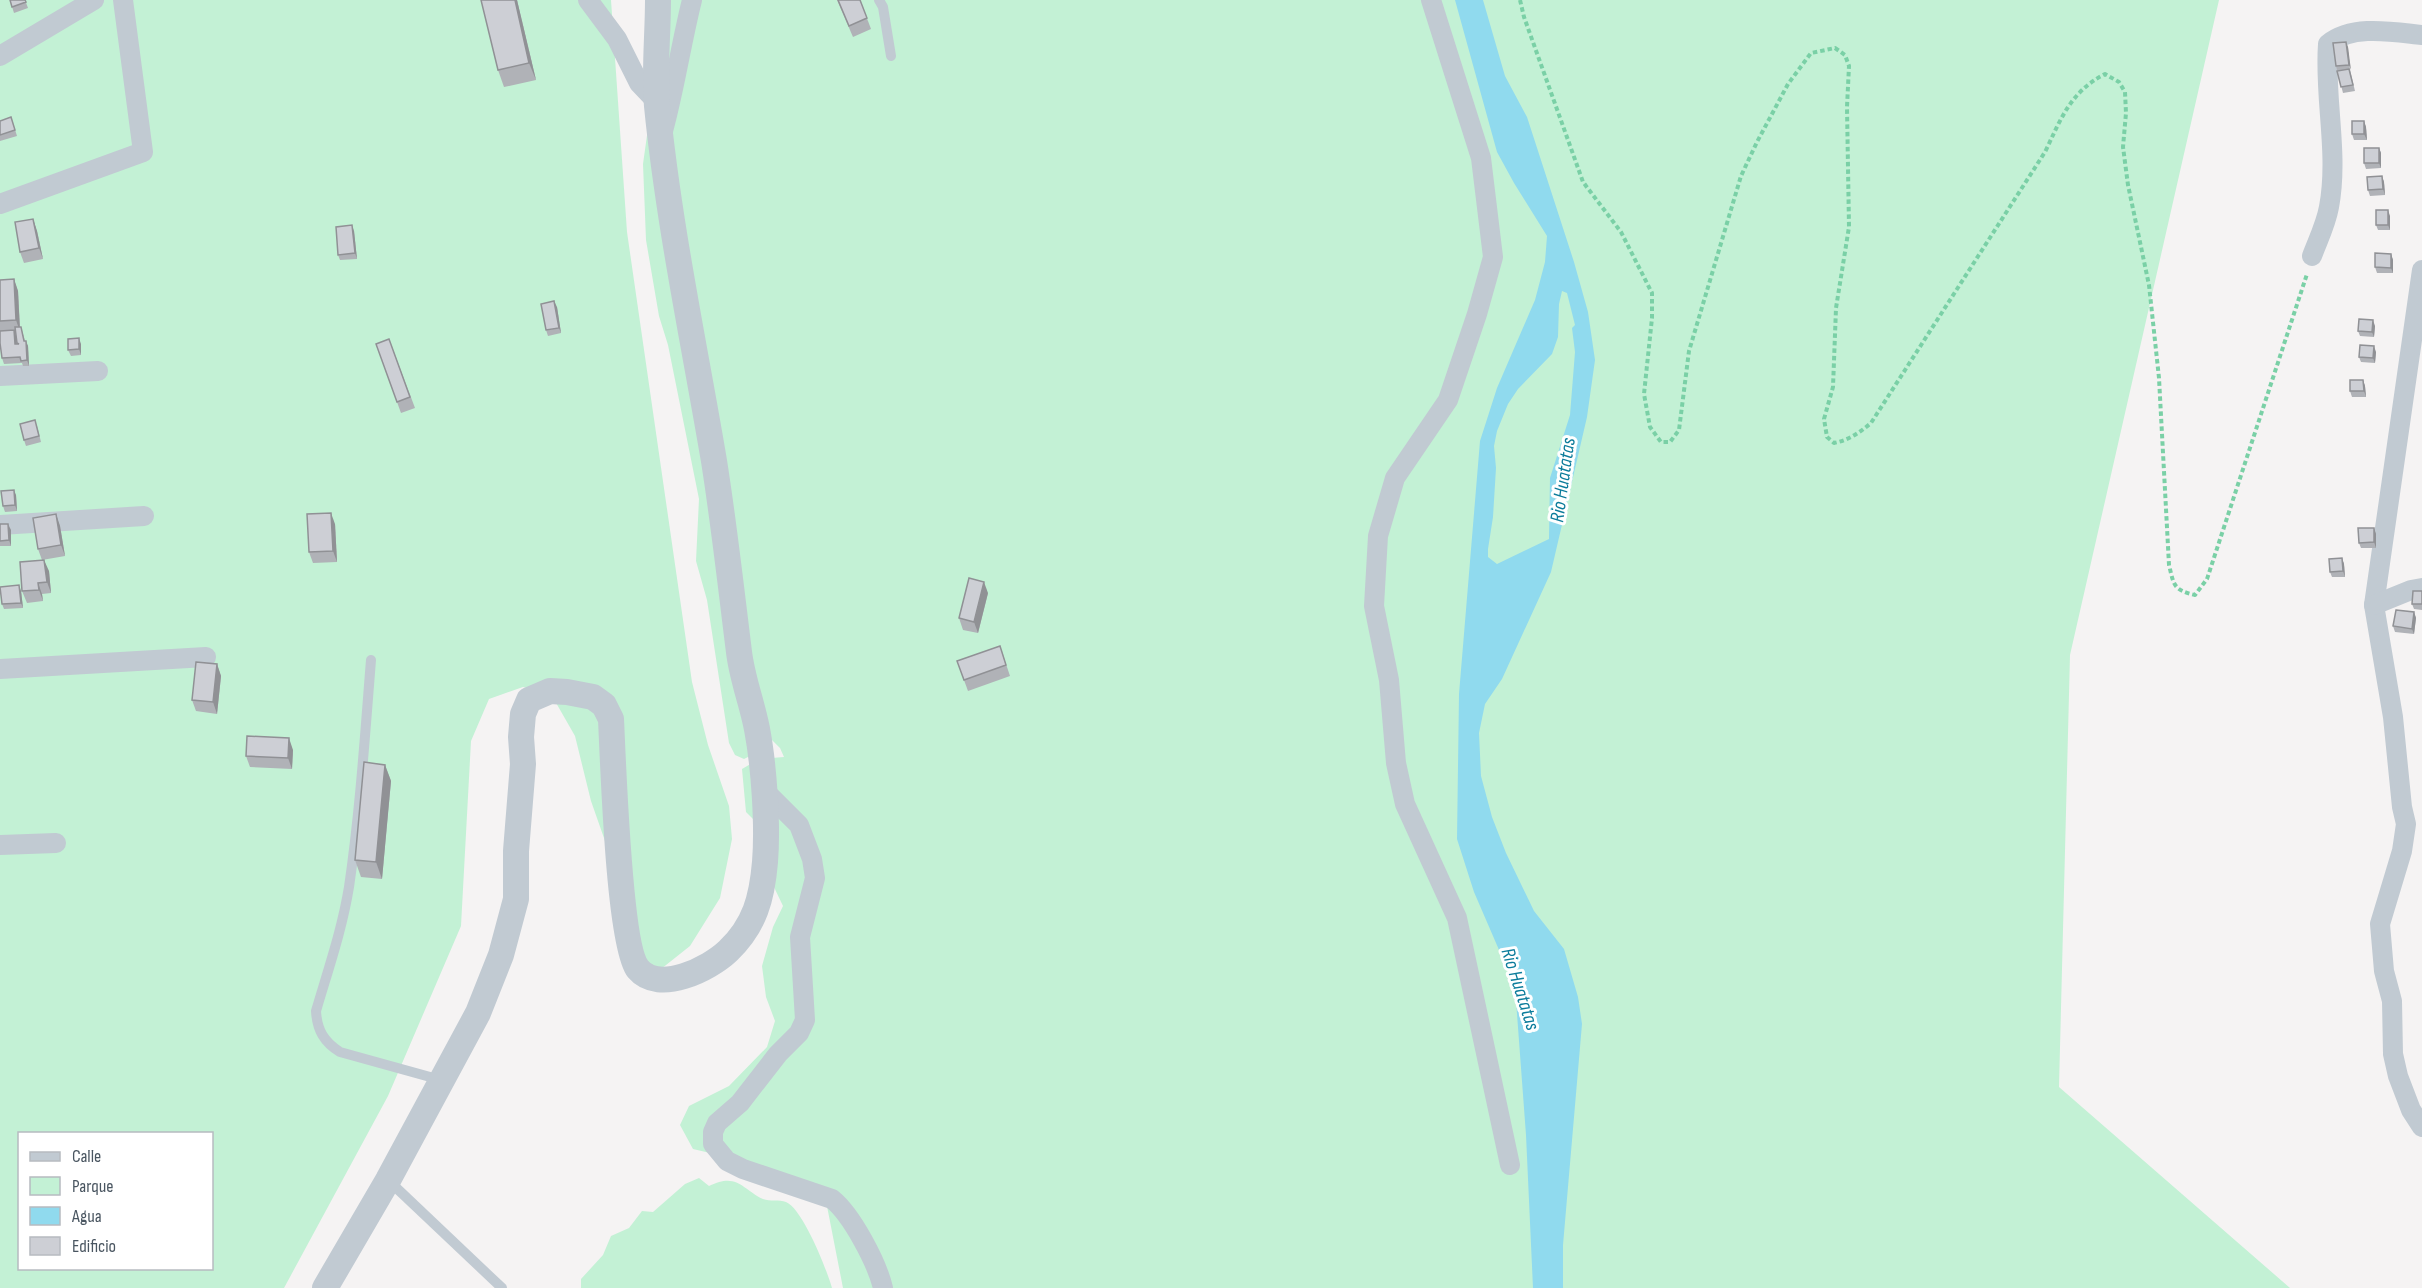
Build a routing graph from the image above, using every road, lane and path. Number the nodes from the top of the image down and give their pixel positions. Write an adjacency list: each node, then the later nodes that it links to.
1 (94, 0): 10 (street)
2 (123, 0): 14 (street)
3 (588, 0): 12 (street)
4 (658, 0): 12 (street)
5 (692, 0): 13 (street)
6 (879, 0): 11 (lane)
7 (1431, 0): 32 (street)
8 (1520, 0): 15 (path)
9 (2422, 35): 15 (street)
10 (0, 56)
11 (891, 56)
12 (657, 102): 13 (street)
13 (661, 136): 26 (street)
14 (0, 204)
15 (2312, 256)
16 (2422, 270): 22 (street)
17 (98, 371): 18 (street)
18 (0, 376)
19 (144, 516): 20 (street)
20 (0, 525)
21 (2422, 588): 22 (street)
22 (2374, 605): 27 (street)
23 (206, 657): 25 (street)
24 (371, 660): 30 (lane)
25 (0, 669)
26 (763, 789): 30 (street); 36 (street)
27 (2414, 827): 31 (street)
28 (56, 843): 29 (street)
29 (0, 845)
30 (441, 1080): 33 (street)
31 (2422, 1127)
32 (1510, 1165)
33 (388, 1180): 34 (street); 35 (lane)
34 (325, 1288)
35 (502, 1288)
36 (883, 1288)

